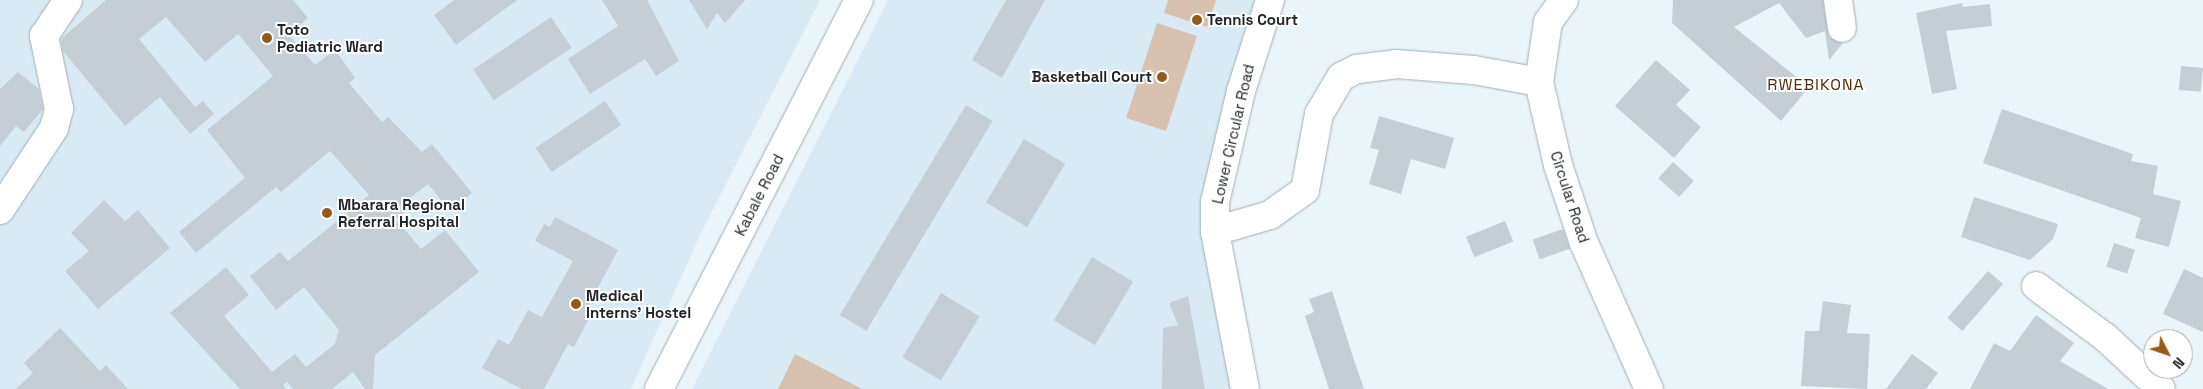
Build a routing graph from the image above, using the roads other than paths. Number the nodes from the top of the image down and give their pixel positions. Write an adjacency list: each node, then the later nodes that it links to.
1 (68, 0): 8 (street)
2 (859, 0): 11 (street, Kabale Road)
3 (1270, 0): 9 (street, Lower Circular Road)
4 (1564, 0): 7 (street, Circular Road)
5 (1838, 0): 6 (street)
6 (1842, 28)
7 (1539, 82): 9 (street); 13 (street, Circular Road)
8 (0, 210)
9 (1215, 231): 12 (street, Lower Circular Road)
10 (2036, 286): 14 (street)
11 (659, 389)
12 (1244, 389)
13 (1648, 389)
14 (2161, 389)

